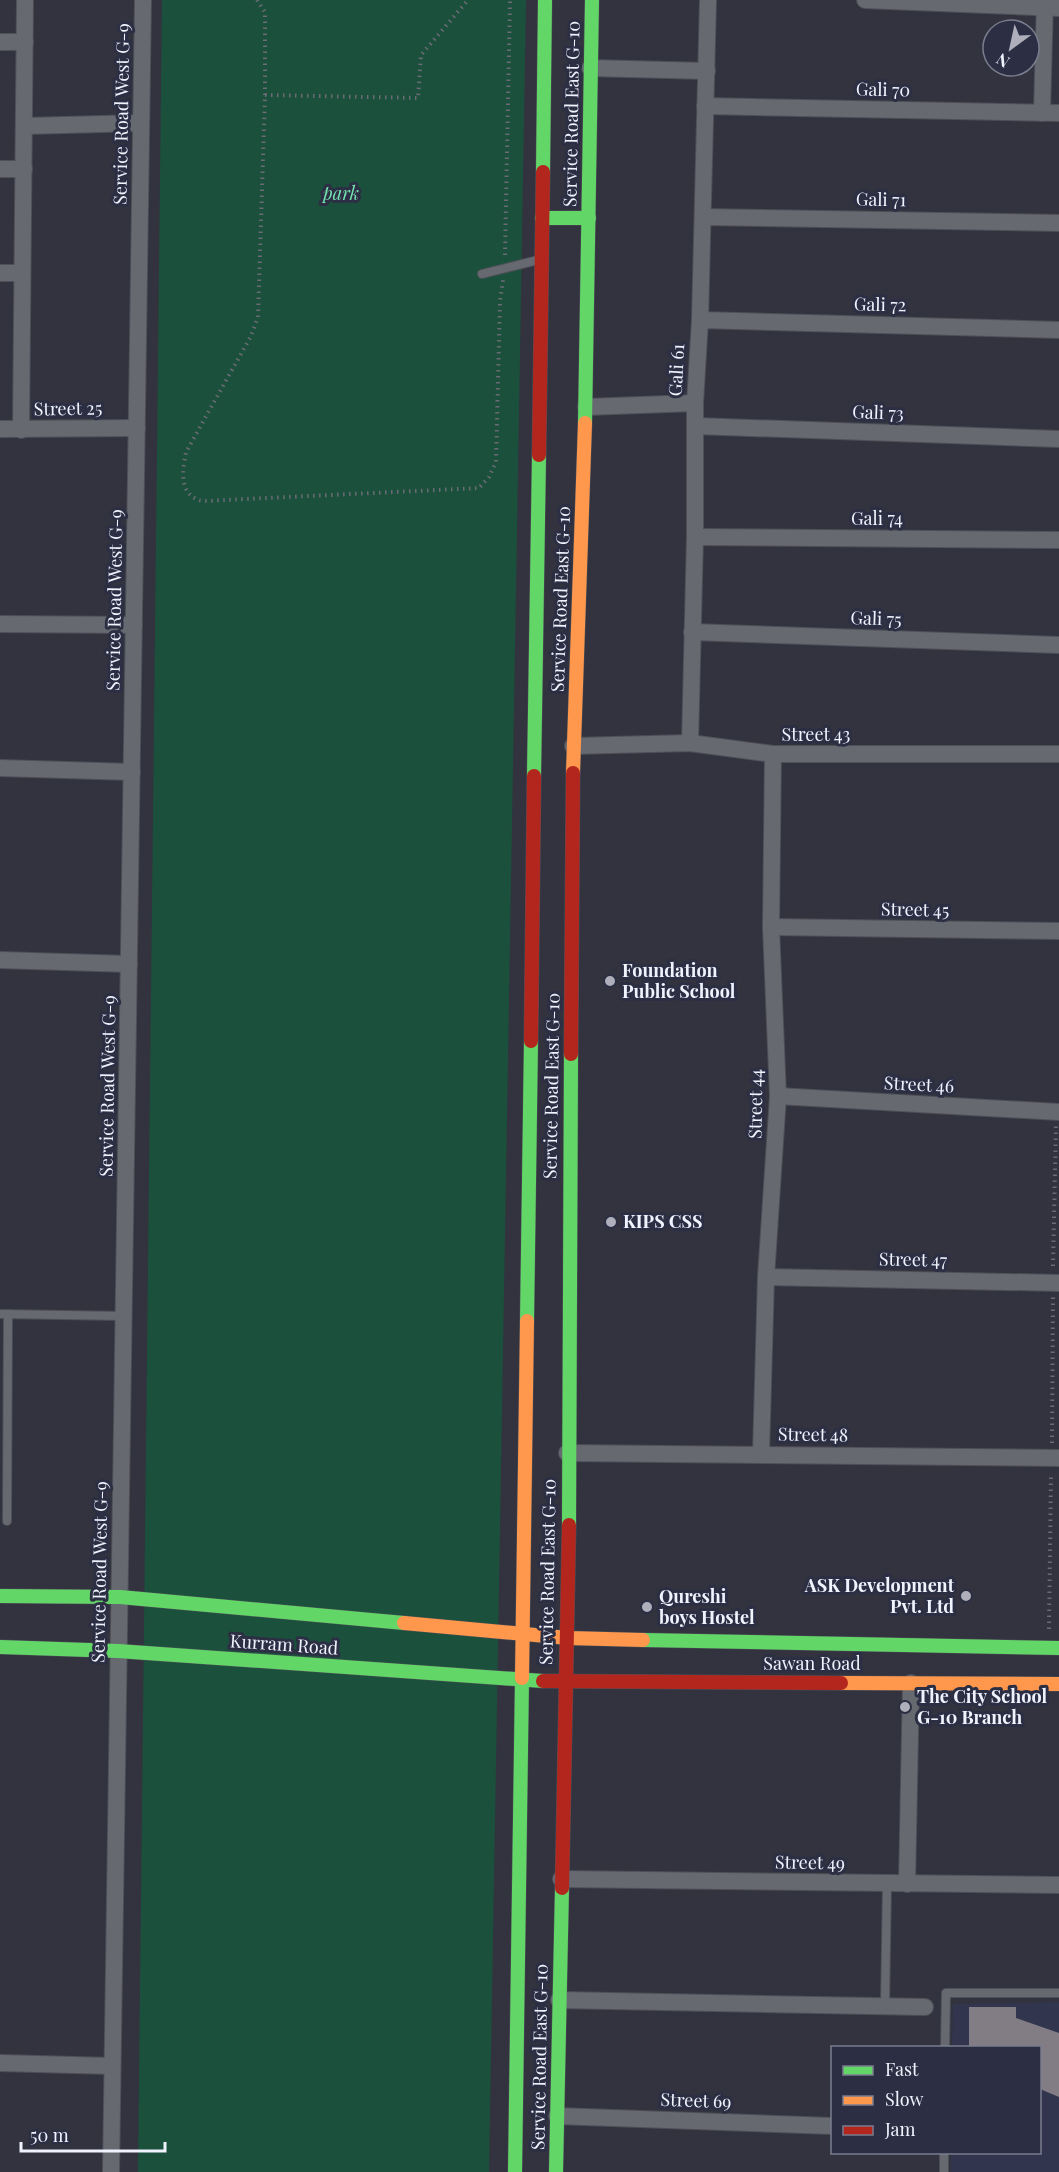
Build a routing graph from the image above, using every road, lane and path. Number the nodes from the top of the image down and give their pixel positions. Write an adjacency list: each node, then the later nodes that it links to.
1 (25, 0): 12 (street)
2 (143, 0): 18 (street, Service Road West G-9)
3 (257, 0): 15 (path)
4 (468, 0): 15 (path)
5 (510, 0): 27 (path)
6 (545, 0): 23 (main road, Service Road East G-10)
7 (592, 0): 13 (main road, Service Road East G-10)
8 (708, 0): 14 (street, Gali 61)
9 (865, 0): 10 (street)
10 (1049, 5): 17 (street)
11 (0, 42): 12 (street)
12 (25, 42): 19 (street)
13 (590, 68): 14 (street); 24 (main road, Service Road East G-10)
14 (707, 71): 16 (street, Gali 61)
15 (265, 95): 27 (path)
16 (705, 106): 17 (street, Gali 70); 22 (street, Gali 61)
17 (1051, 113)
18 (141, 123): 19 (street); 36 (street, Service Road West G-9)
19 (25, 126): 21 (street)
20 (0, 169): 21 (street)
21 (24, 169): 29 (street)
22 (703, 217): 25 (street, Gali 71); 31 (street, Gali 61)
23 (542, 218): 24 (main road); 26 (main road, Service Road East G-10)
24 (589, 218): 34 (main road, Service Road East G-10)
25 (1059, 223)
26 (542, 259): 27 (lane); 68 (main road, Service Road East G-10)
27 (505, 268): 30 (lane)
28 (0, 273): 29 (street)
29 (22, 273): 38 (street)
30 (482, 274)
31 (700, 320): 32 (street, Gali 72); 33 (street, Gali 61)
32 (1059, 330)
33 (695, 403): 34 (street); 35 (street, Gali 61)
34 (586, 407): 47 (main road, Service Road East G-10)
35 (696, 426): 39 (street, Gali 73); 40 (street, Gali 61)
36 (136, 428): 38 (street, Street 25); 43 (street, Service Road West G-9)
37 (0, 429): 38 (street, Street 25)
38 (21, 430)
39 (1059, 439)
40 (695, 537): 41 (street, Gali 74); 44 (street, Gali 61)
41 (1059, 540)
42 (0, 624): 43 (street)
43 (134, 625): 51 (street, Service Road West G-9)
44 (692, 632): 45 (street, Gali 75); 46 (street, Gali 61)
45 (1059, 645)
46 (690, 742): 47 (street, Street 43); 48 (street, Street 43)
47 (573, 746): 62 (main road, Service Road East G-10)
48 (773, 754): 49 (street, Street 43); 52 (street, Street 44)
49 (1059, 754)
50 (0, 768): 51 (street)
51 (132, 771): 55 (street, Service Road West G-9)
52 (771, 927): 53 (street, Street 45); 56 (street, Street 44)
53 (1059, 931)
54 (0, 960): 55 (street)
55 (129, 964): 61 (street, Service Road West G-9)
56 (778, 1096): 57 (street, Street 46); 58 (street, Street 44)
57 (1058, 1112): 59 (path)
58 (766, 1277): 59 (street, Street 47); 63 (street, Street 44)
59 (1056, 1283): 64 (path)
60 (4, 1314): 61 (lane); 65 (lane)
61 (124, 1316): 67 (street, Service Road West G-9)
62 (567, 1453): 63 (street, Street 48); 69 (main road, Service Road East G-10)
63 (761, 1454): 64 (street, Street 48)
64 (1055, 1458): 71 (path)
65 (7, 1521)
66 (0, 1596): 67 (main road)
67 (120, 1597): 68 (main road, Sawan Road); 72 (street, Service Road West G-9)
68 (522, 1634): 69 (main road, Sawan Road); 73 (main road, Service Road East G-10)
69 (568, 1638): 71 (main road, Sawan Road); 74 (main road, Service Road East G-10)
70 (0, 1647): 72 (main road, Kurram Road)
71 (1054, 1648)
72 (118, 1651): 73 (main road, Kurram Road); 87 (street, Service Road West G-9)
73 (522, 1681): 74 (main road, Kurram Road); 92 (main road, Service Road East G-10)
74 (565, 1681): 75 (main road, Sawan Road); 77 (main road, Service Road East G-10)
75 (912, 1683): 76 (main road, Sawan Road); 79 (street)
76 (1059, 1684)
77 (561, 1879): 78 (street, Street 49); 82 (main road, Service Road East G-10)
78 (887, 1884): 79 (street, Street 49); 83 (lane)
79 (907, 1884): 80 (street, Street 49)
80 (1059, 1885)
81 (1059, 1993): 85 (lane)
82 (559, 2000): 83 (street); 88 (main road, Service Road East G-10)
83 (885, 2006): 84 (street)
84 (925, 2007)
85 (945, 2046)
86 (0, 2063): 87 (street)
87 (112, 2066): 91 (street, Service Road West G-9)
88 (557, 2116): 89 (street, Street 69); 93 (main road, Service Road East G-10)
89 (831, 2126)
90 (944, 2154): 94 (lane)
91 (111, 2172)
92 (515, 2172)
93 (556, 2172)
94 (944, 2172)

